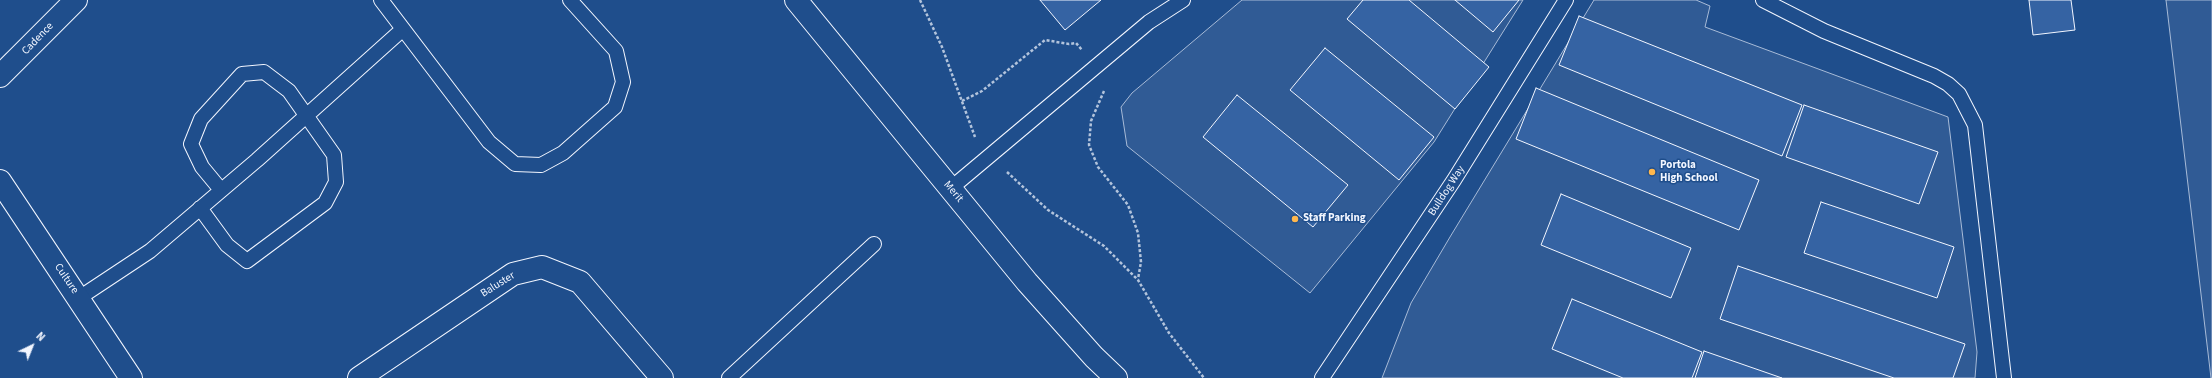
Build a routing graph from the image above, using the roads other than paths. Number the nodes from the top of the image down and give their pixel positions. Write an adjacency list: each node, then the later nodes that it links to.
1 (76, 0): 9 (street, Cadence)
2 (381, 0): 8 (lane)
3 (570, 0): 8 (lane)
4 (796, 0): 12 (street, Merit)
5 (1183, 0): 12 (lane)
6 (1566, 0): 22 (lane, Bulldog Way)
7 (1762, 0): 23 (lane)
8 (403, 29): 10 (lane)
9 (0, 76)
10 (308, 114): 13 (lane); 13 (lane); 14 (lane)
11 (0, 181): 16 (street, Culture)
12 (950, 189): 21 (street, Merit)
13 (221, 190): 14 (lane)
14 (200, 208): 16 (lane)
15 (874, 244): 20 (lane)
16 (79, 298): 17 (street, Culture)
17 (131, 378)
18 (359, 378): 19 (street, Baluster)
19 (662, 378)
20 (729, 378)
21 (1116, 378)
22 (1322, 378)
23 (2004, 378)

